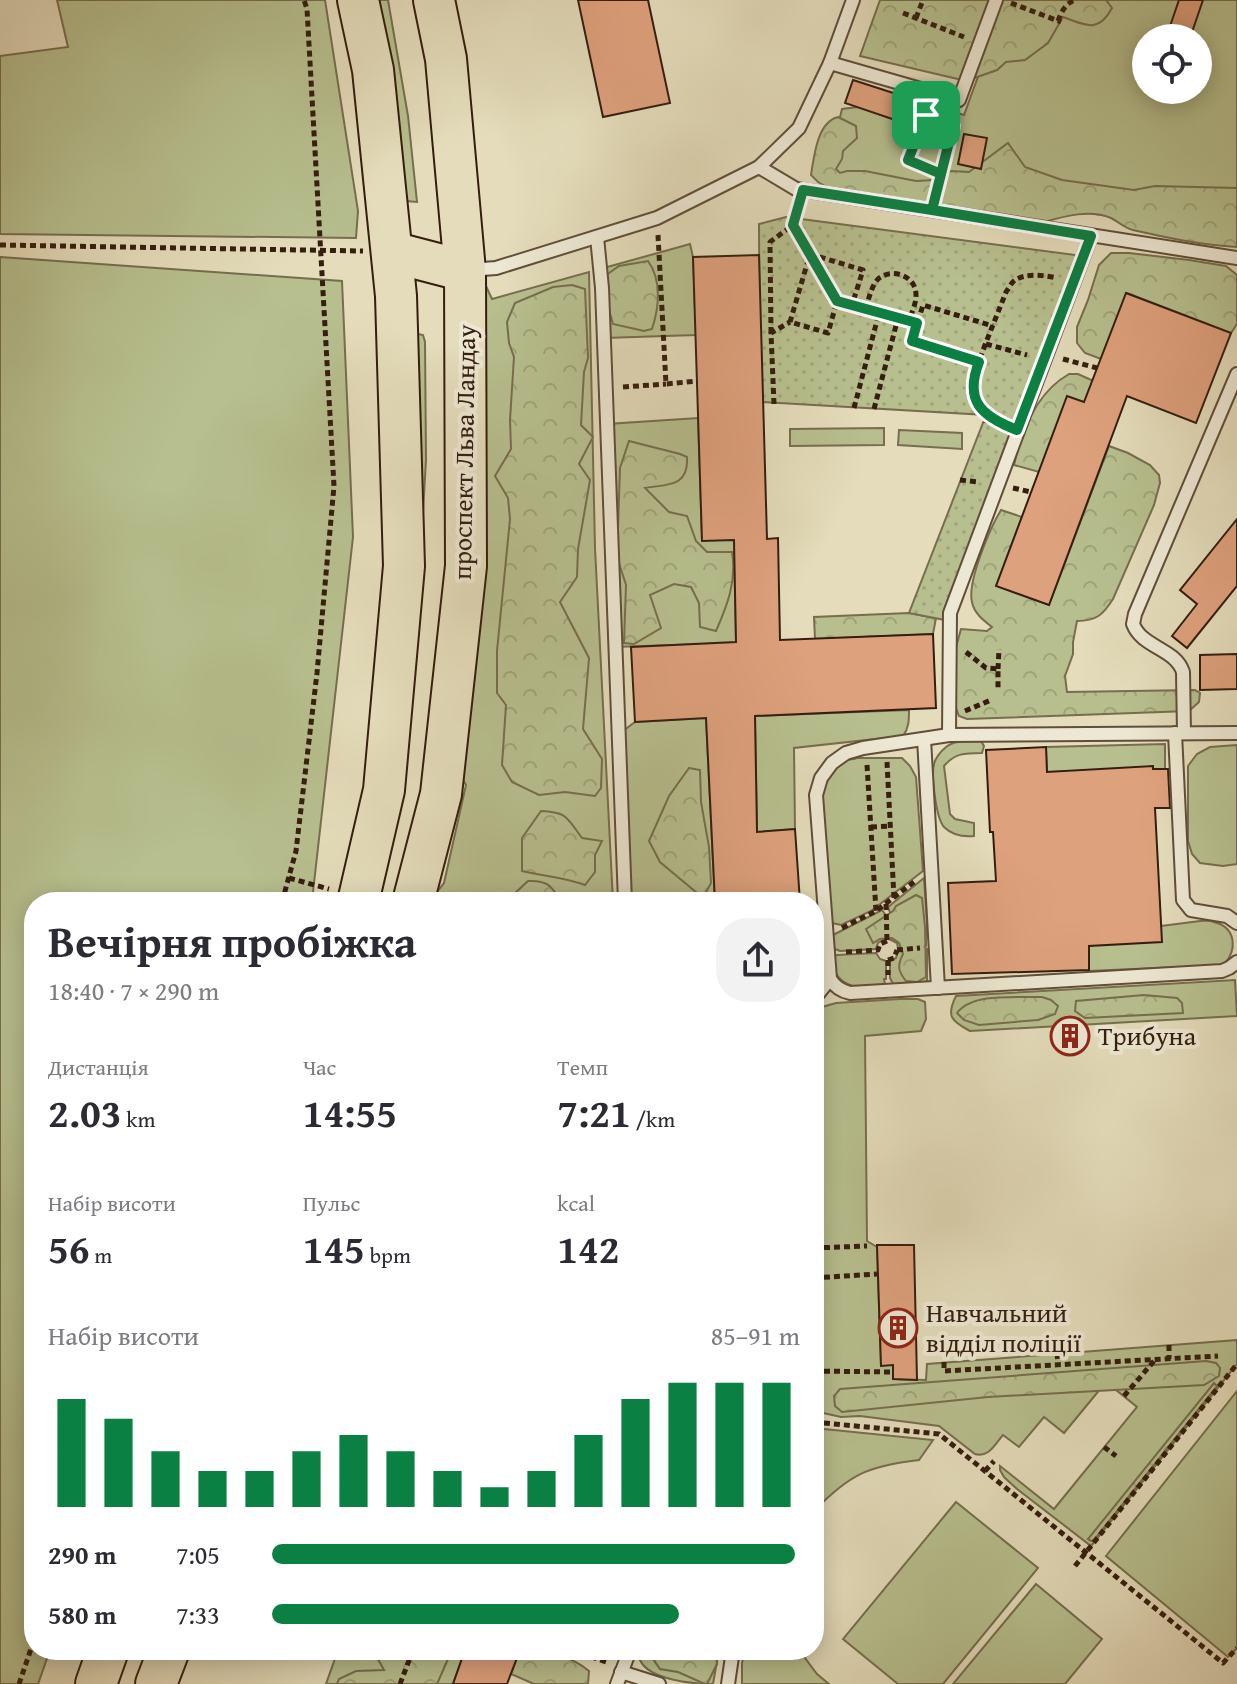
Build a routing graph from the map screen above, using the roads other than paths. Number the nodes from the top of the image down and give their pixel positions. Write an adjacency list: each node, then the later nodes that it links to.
1 (358, 0): 9 (main road)
2 (434, 0): 11 (main road, проспект Льва Ландау)
3 (853, 0): 5 (lane)
4 (996, 0): 5 (lane)
5 (830, 63): 6 (lane)
6 (759, 167): 7 (lane); 8 (lane)
7 (1091, 236): 10 (lane); 15 (lane)
8 (597, 237): 11 (lane); 19 (lane)
9 (392, 252): 11 (main road); 17 (main road)
10 (1237, 258)
11 (465, 271): 18 (main road, проспект Льва Ландау)
12 (1237, 374): 13 (lane)
13 (1180, 733): 14 (lane); 15 (lane); 22 (lane)
14 (1237, 733)
15 (949, 735): 16 (lane)
16 (924, 739): 20 (lane); 26 (lane)
17 (346, 892)
18 (416, 892)
19 (625, 892)
20 (824, 892)
21 (824, 897): 24 (lane)
22 (1237, 923)
23 (1237, 962): 26 (lane)
24 (830, 979): 25 (lane); 26 (lane)
25 (824, 986)
26 (938, 988)
27 (104, 1660): 31 (main road)
28 (165, 1660): 32 (main road)
29 (732, 1660): 34 (lane)
30 (621, 1675): 33 (lane)
31 (96, 1684)
32 (156, 1684)
33 (659, 1684)
34 (728, 1684)

